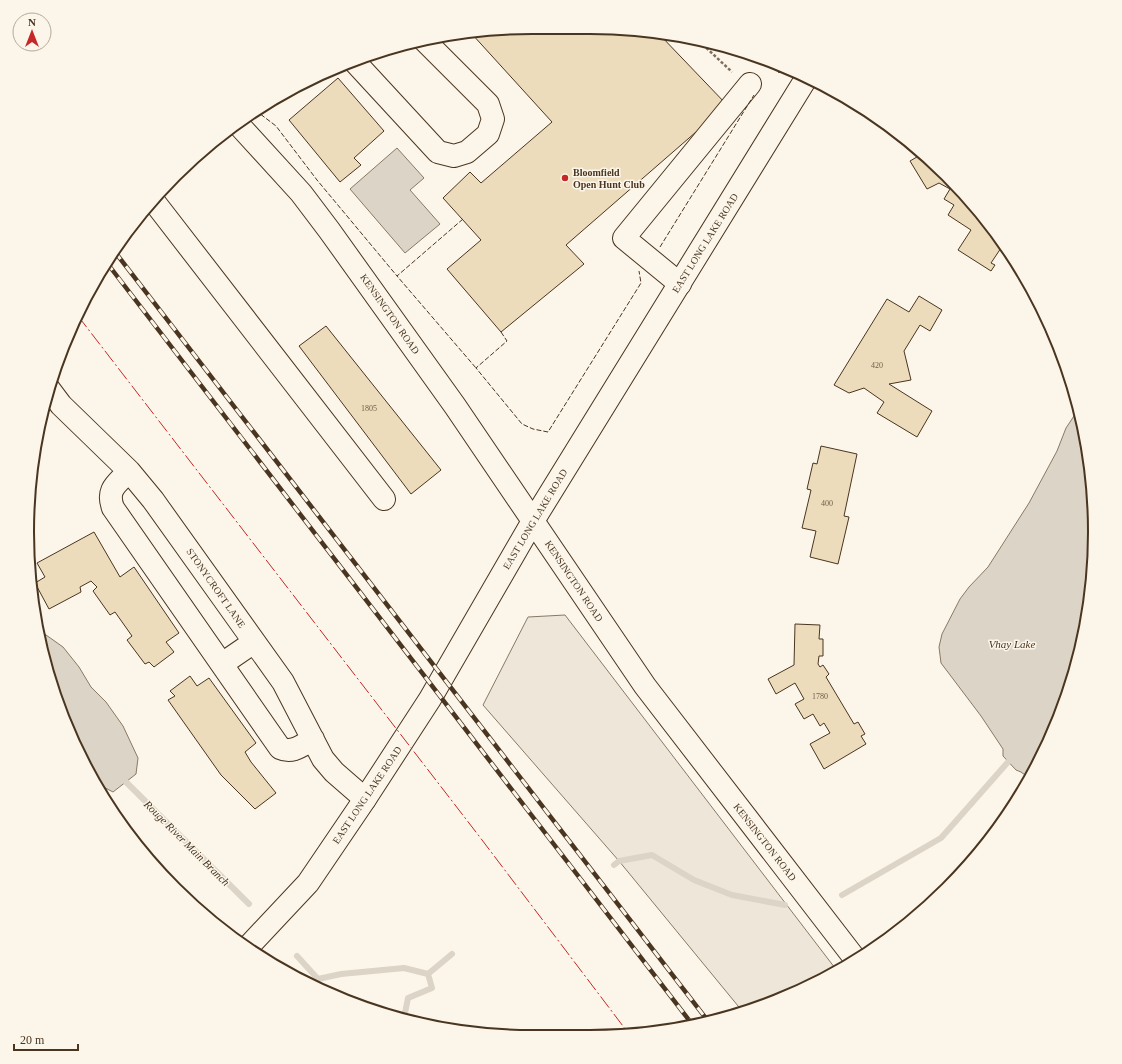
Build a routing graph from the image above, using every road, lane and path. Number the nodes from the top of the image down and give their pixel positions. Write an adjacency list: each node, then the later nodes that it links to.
1 (429, 45): 2 (street)
2 (358, 65)
3 (804, 82): 7 (street, EAST LONG LAKE ROAD)
4 (750, 84): 7 (street)
5 (242, 128): 11 (street, KENSINGTON ROAD)
6 (157, 205): 10 (street)
7 (680, 284): 11 (street, EAST LONG LAKE ROAD)
8 (53, 395): 9 (street, STONYCROFT LANE)
9 (129, 471): 12 (street, STONYCROFT LANE); 13 (street)
10 (384, 499)
11 (533, 521): 15 (street, EAST LONG LAKE ROAD); 17 (street, KENSINGTON ROAD)
12 (254, 642): 13 (street); 14 (street, STONYCROFT LANE)
13 (222, 664): 14 (street)
14 (313, 739): 15 (street, STONYCROFT LANE)
15 (366, 799): 16 (street, EAST LONG LAKE ROAD)
16 (251, 943)
17 (852, 955)

